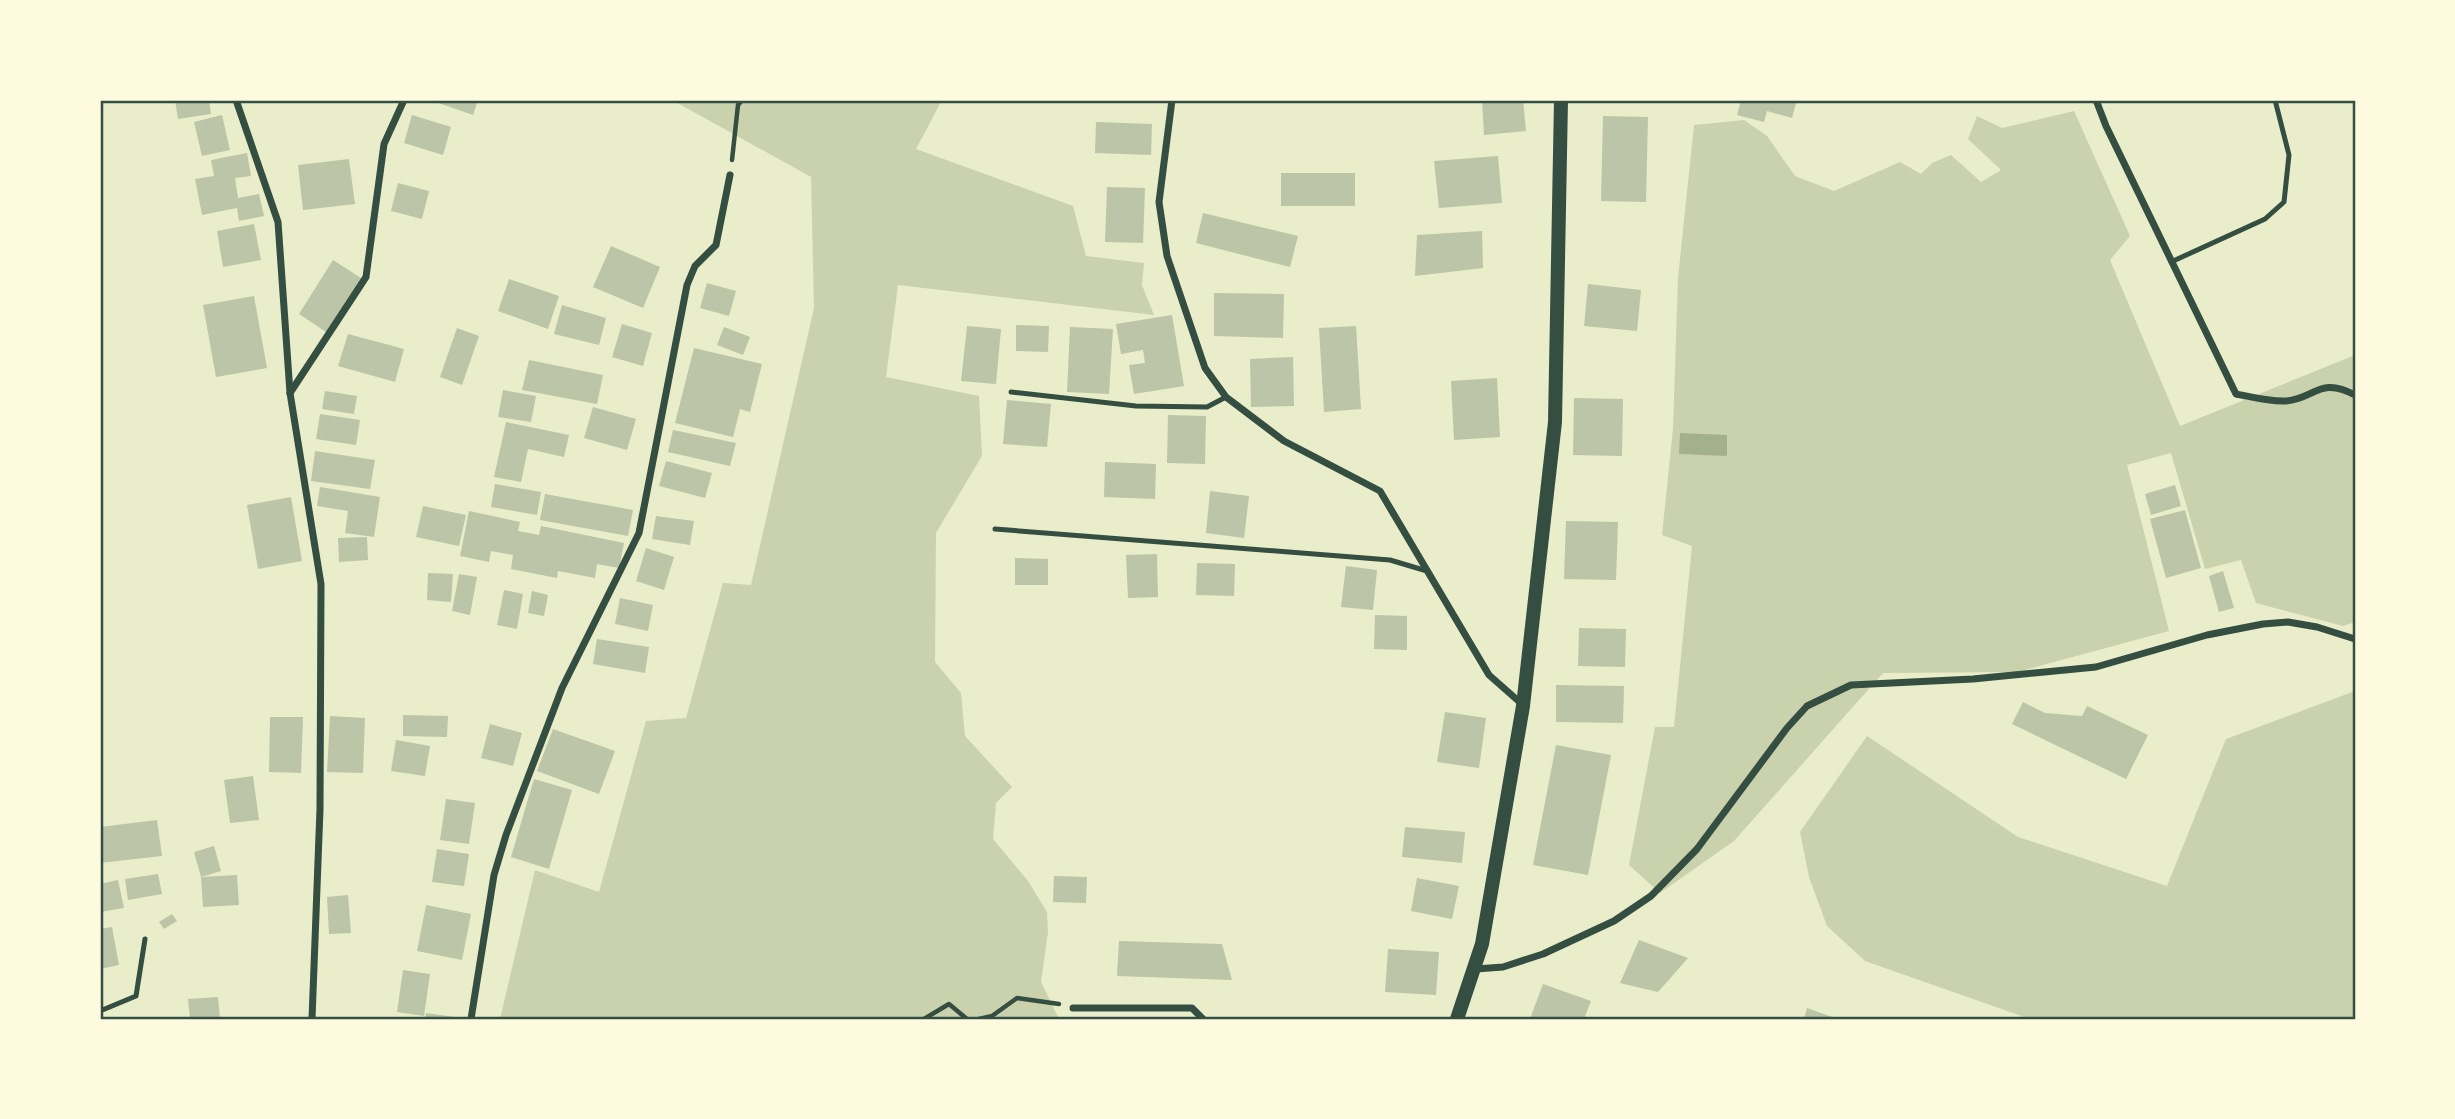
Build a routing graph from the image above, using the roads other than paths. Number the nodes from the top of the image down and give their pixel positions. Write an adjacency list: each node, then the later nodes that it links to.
1 (236, 100): 10 (street)
2 (404, 100): 10 (street)
3 (1172, 100): 12 (street)
4 (1561, 100): 16 (main road)
5 (2096, 100): 8 (street)
6 (2275, 100): 8 (lane)
7 (730, 175): 22 (street)
8 (2171, 262): 11 (street)
9 (1011, 392): 12 (lane)
10 (290, 393): 21 (street)
11 (2355, 394)
12 (1226, 397): 14 (street)
13 (995, 529): 14 (lane)
14 (1428, 571): 16 (street)
15 (2355, 639): 18 (street)
16 (1523, 706): 18 (main road)
17 (145, 939): 20 (lane)
18 (1476, 969): 24 (main road)
19 (1073, 1008): 23 (street)
20 (100, 1011)
21 (312, 1019)
22 (471, 1019)
23 (1203, 1019)
24 (1457, 1019)

